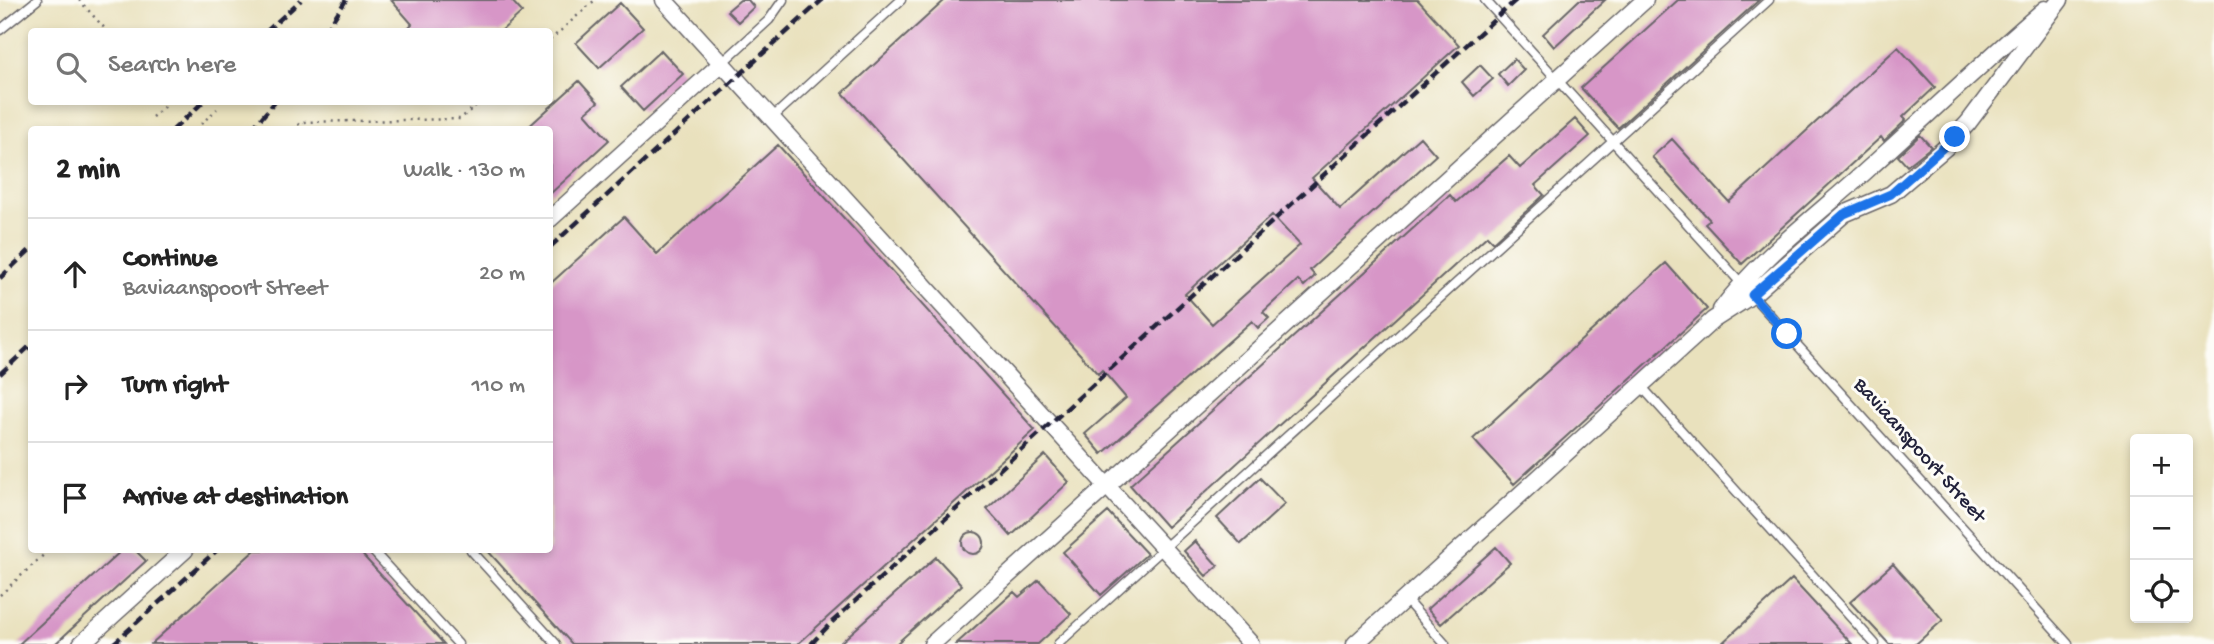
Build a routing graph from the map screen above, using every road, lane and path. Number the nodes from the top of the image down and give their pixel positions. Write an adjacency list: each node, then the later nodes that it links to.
1 (37, 0): 12 (lane)
2 (79, 0): 11 (path)
3 (595, 0): 13 (path)
4 (664, 0): 14 (street)
5 (783, 0): 14 (lane)
6 (901, 0): 20 (lane)
7 (1485, 0): 15 (lane, Baviaanspoort Street)
8 (1645, 0): 15 (street)
9 (1769, 0): 23 (lane)
10 (2058, 0): 25 (street); 25 (street)
11 (104, 28)
12 (0, 30)
13 (553, 37)
14 (722, 63): 20 (street); 24 (street)
15 (1557, 80): 23 (lane, Baviaanspoort Street); 27 (street)
16 (166, 105): 19 (path)
17 (476, 105): 22 (path)
18 (217, 109): 21 (path)
19 (152, 117)
20 (772, 118): 27 (street)
21 (201, 124)
22 (296, 126)
23 (1613, 141): 25 (lane, Baviaanspoort Street); 28 (lane)
24 (553, 216)
25 (1747, 289): 26 (street); 44 (lane, Baviaanspoort Street)
26 (1641, 386): 34 (street); 43 (lane)
27 (1107, 486): 28 (street); 38 (street)
28 (1164, 548): 39 (lane); 40 (street)
29 (46, 553): 33 (path)
30 (182, 553): 35 (street)
31 (375, 553): 36 (lane)
32 (474, 553): 37 (lane)
33 (0, 595)
34 (1405, 599): 41 (street); 42 (lane)
35 (81, 644)
36 (458, 644)
37 (556, 644)
38 (932, 644)
39 (1058, 644)
40 (1251, 644)
41 (1355, 644)
42 (1445, 644)
43 (1875, 644)
44 (2068, 644)

